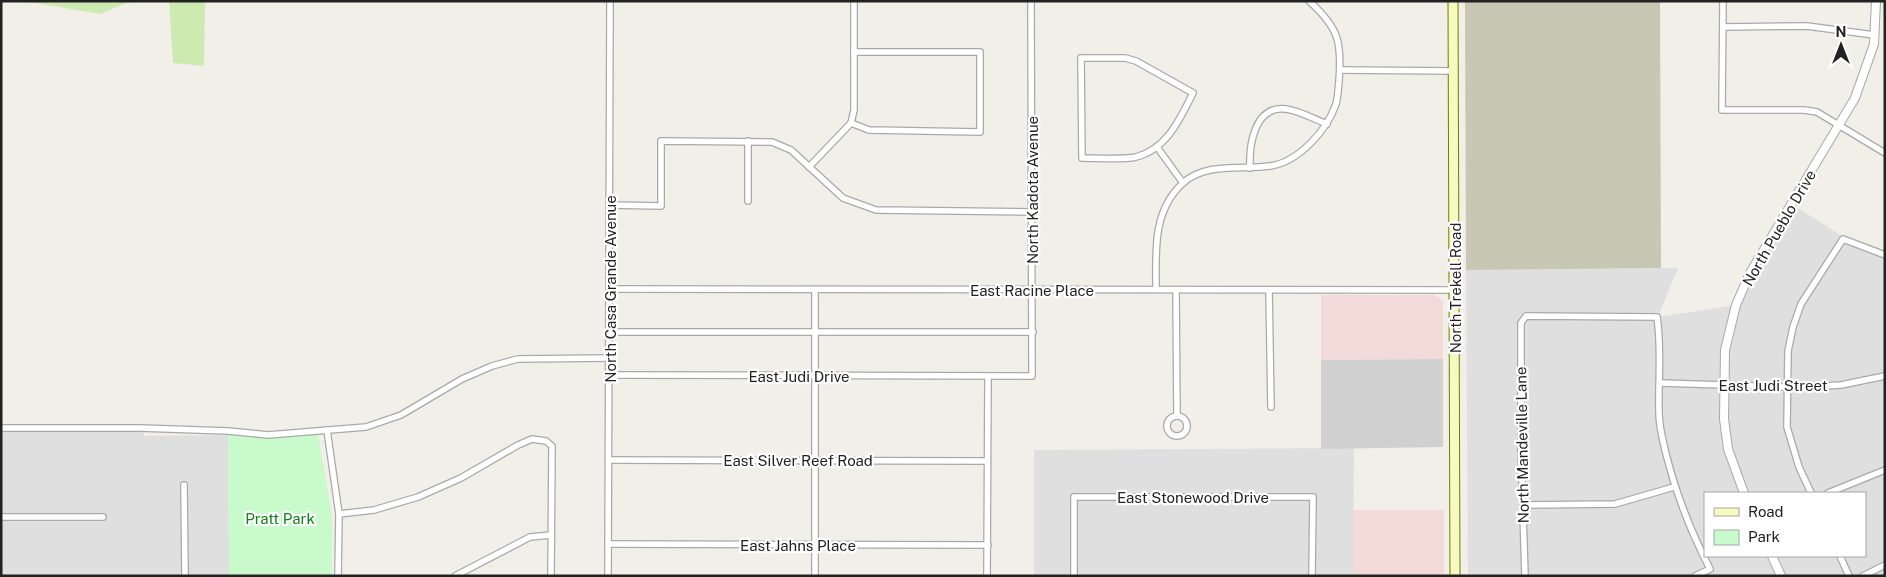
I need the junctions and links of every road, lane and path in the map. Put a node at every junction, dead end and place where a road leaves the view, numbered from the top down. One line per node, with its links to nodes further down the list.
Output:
1 (610, 1): 23 (street, North Casa Grande Avenue)
2 (854, 1): 10 (street)
3 (1030, 1): 24 (street, North Kadota Avenue)
4 (1309, 1): 11 (street)
5 (1453, 1): 12 (main road, North Trekell Road)
6 (1723, 1): 8 (street)
7 (1876, 1): 9 (street, North Pueblo Drive)
8 (1723, 27): 9 (street); 15 (street)
9 (1874, 35): 15 (street, North Pueblo Drive)
10 (854, 52): 13 (street); 13 (street)
11 (1340, 70): 12 (street); 14 (street)
12 (1454, 71): 32 (main road, North Trekell Road)
13 (851, 123): 19 (street)
14 (1327, 124): 20 (street); 20 (street)
15 (1839, 125): 18 (street); 42 (street, North Pueblo Drive)
16 (748, 141): 19 (street); 22 (street); 23 (street)
17 (1158, 147): 17 (street); 21 (street)
18 (1885, 153)
19 (809, 167): 24 (street)
20 (1250, 168): 21 (street)
21 (1183, 183): 27 (street)
22 (748, 201)
23 (610, 205): 26 (street, North Casa Grande Avenue)
24 (1032, 212): 29 (street, North Kadota Avenue)
25 (1885, 255): 43 (street)
26 (610, 289): 28 (street, East Racine Place); 33 (street, North Casa Grande Avenue)
27 (1156, 289): 29 (street, East Racine Place); 30 (street, East Racine Place)
28 (815, 290): 29 (street, East Racine Place); 34 (street)
29 (1033, 290): 35 (street, North Kadota Avenue)
30 (1176, 290): 31 (street, East Racine Place); 45 (street)
31 (1269, 290): 32 (street, East Racine Place); 44 (street)
32 (1455, 290): 77 (main road, North Trekell Road)
33 (610, 332): 34 (street); 36 (street, North Casa Grande Avenue)
34 (815, 332): 35 (street); 38 (street)
35 (1033, 332): 40 (street, North Kadota Avenue)
36 (610, 358): 37 (street, North Casa Grande Avenue); 47 (street)
37 (609, 375): 38 (street, East Judi Drive); 48 (street, North Casa Grande Avenue)
38 (815, 376): 40 (street, East Judi Drive); 49 (street)
39 (1885, 376): 43 (street, East Judi Street)
40 (988, 377): 50 (street)
41 (1660, 383): 42 (street, East Judi Street); 53 (street); 57 (street, North Mandeville Lane)
42 (1724, 385): 43 (street, East Judi Street); 54 (street, North Pueblo Drive)
43 (1786, 387): 55 (street)
44 (1271, 407)
45 (1177, 416)
46 (1, 428): 47 (street)
47 (327, 430): 58 (street)
48 (609, 460): 49 (street, East Silver Reef Road); 62 (street, North Casa Grande Avenue)
49 (815, 460): 50 (street, East Silver Reef Road); 63 (street)
50 (987, 461): 64 (street)
51 (1885, 470): 56 (street)
52 (184, 486): 68 (street)
53 (1674, 488): 57 (street); 79 (street)
54 (1744, 492)
55 (1811, 492)
56 (1830, 492)
57 (1523, 505): 78 (street, North Mandeville Lane)
58 (338, 514): 61 (street); 69 (street)
59 (1, 517): 60 (street)
60 (103, 517)
61 (550, 535): 70 (street); 71 (street)
62 (608, 544): 63 (street, East Jahns Place); 72 (street, North Casa Grande Avenue)
63 (815, 544): 64 (street, East Jahns Place); 73 (street)
64 (988, 545): 74 (street)
65 (1772, 557): 80 (street)
66 (1840, 557): 81 (street)
67 (1885, 565): 82 (street)
68 (184, 576)
69 (338, 576)
70 (455, 576)
71 (551, 576)
72 (608, 576)
73 (814, 576)
74 (987, 576)
75 (1074, 576): 76 (street, East Stonewood Drive)
76 (1312, 576)
77 (1455, 576)
78 (1525, 576)
79 (1695, 576)
80 (1781, 576)
81 (1849, 576)
82 (1863, 576)

